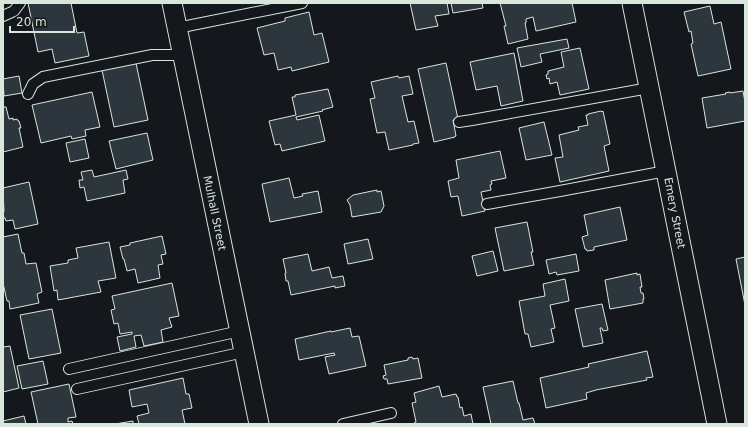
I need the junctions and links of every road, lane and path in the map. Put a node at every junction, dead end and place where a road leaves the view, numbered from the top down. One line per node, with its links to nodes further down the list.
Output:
1 (20, 3): 5 (lane)
2 (172, 3): 6 (street, Mulhall Street)
3 (302, 3): 6 (lane)
4 (632, 3): 8 (street, Emery Street)
5 (3, 16)
6 (177, 28): 7 (street, Mulhall Street)
7 (182, 55): 9 (lane); 13 (street, Mulhall Street)
8 (649, 88): 10 (lane); 11 (street, Emery Street)
9 (28, 94)
10 (459, 122)
11 (666, 171): 12 (lane); 20 (street, Emery Street)
12 (487, 204)
13 (240, 331): 14 (street, Mulhall Street); 15 (lane)
14 (244, 352): 16 (lane); 18 (street, Mulhall Street)
15 (69, 369)
16 (77, 389)
17 (391, 414): 19 (lane)
18 (259, 424)
19 (343, 424)
20 (717, 424)

